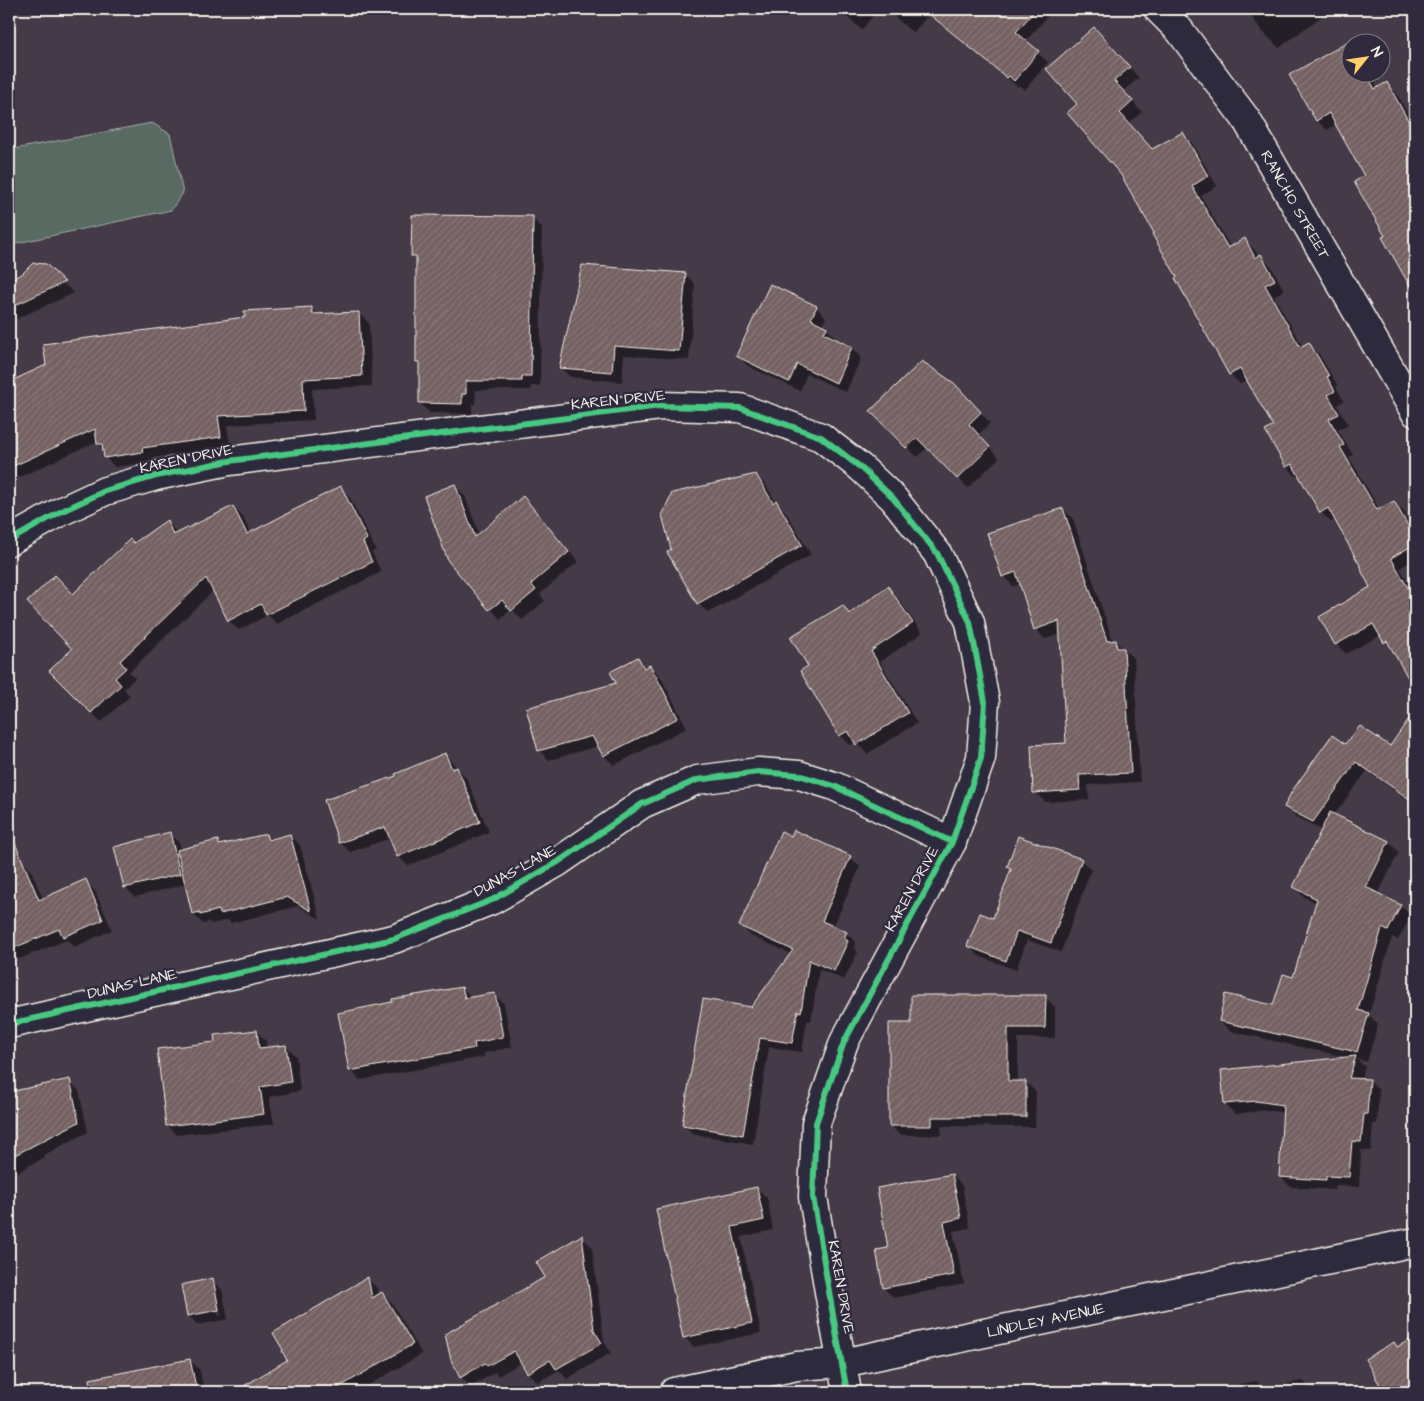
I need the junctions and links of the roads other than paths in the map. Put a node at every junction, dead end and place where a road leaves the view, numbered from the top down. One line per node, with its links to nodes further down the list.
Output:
1 (1158, 9): 2 (street, RANCHO STREET)
2 (1415, 412)
3 (9, 541): 4 (street, KAREN DRIVE)
4 (952, 842): 5 (street, DUNAS LANE); 7 (street, KAREN DRIVE)
5 (9, 1024)
6 (1415, 1242): 7 (street, LINDLEY AVENUE)
7 (842, 1363): 8 (street, LINDLEY AVENUE); 9 (street, KAREN DRIVE)
8 (674, 1392)
9 (847, 1392)

